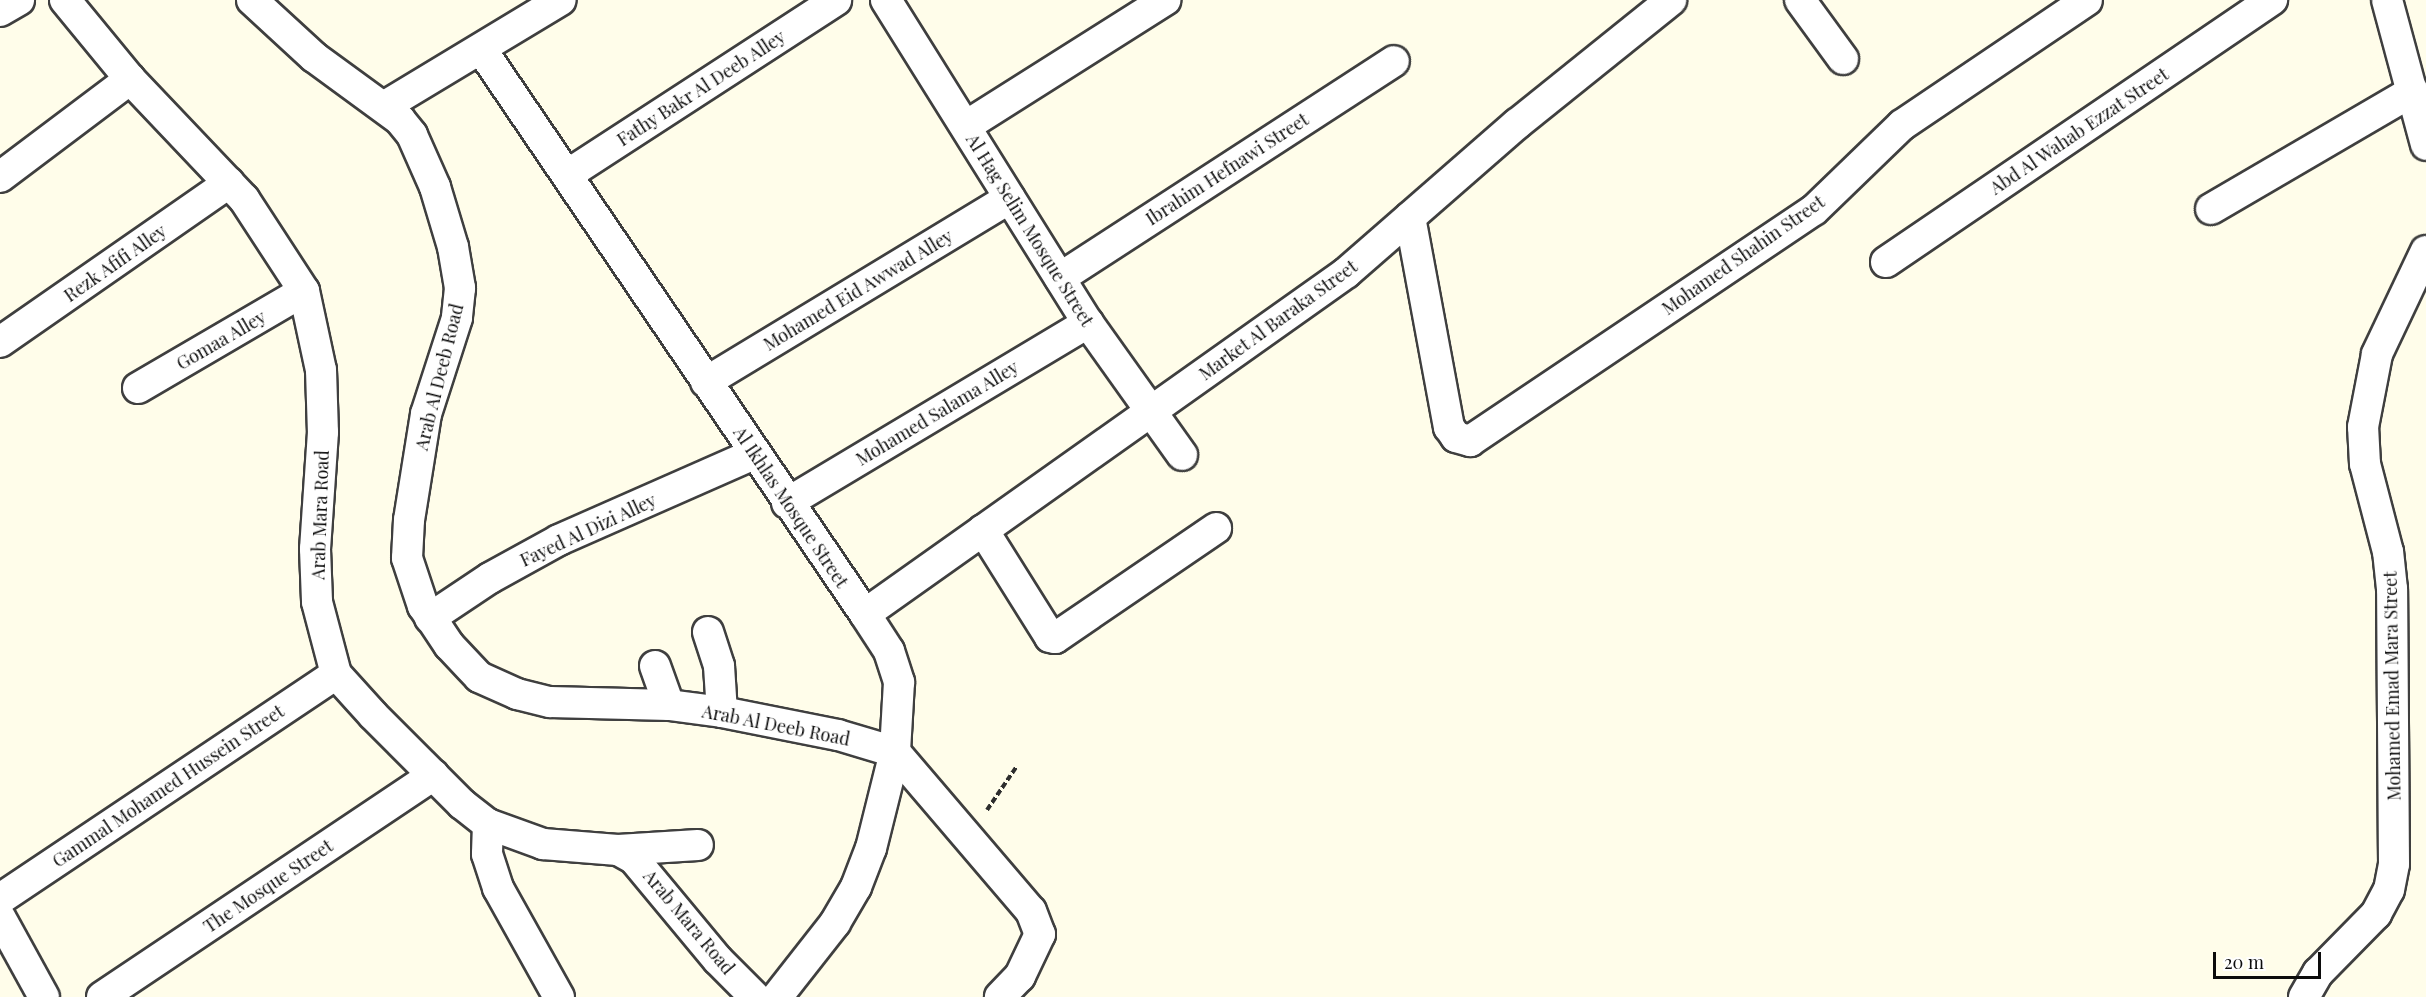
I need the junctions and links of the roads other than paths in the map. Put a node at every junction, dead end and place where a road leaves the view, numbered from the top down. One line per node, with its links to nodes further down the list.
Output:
1 (19, 0): 13 (street)
2 (65, 0): 17 (street, Arab Mara Road)
3 (252, 0): 19 (street, Arab Al Deeb Road)
4 (561, 0): 14 (street)
5 (836, 0): 22 (street, Fathy Bakr Al Deeb Alley)
6 (886, 0): 20 (street, Al Hag Selim Mosque Street)
7 (1165, 0): 20 (street)
8 (1671, 0): 27 (street, Market Al Baraka Street)
9 (1800, 0): 15 (street)
10 (2087, 0): 27 (street, Mohamed Shahin Street)
11 (2272, 0): 29 (street, Abd Al Wahab Ezzat Street)
12 (2387, 0): 18 (street)
13 (0, 11)
14 (481, 49): 19 (street); 22 (street, Al Ikhlas Mosque Street)
15 (1843, 59)
16 (1394, 61): 30 (street, Ibrahim Hefnawi Street)
17 (130, 79): 23 (street); 24 (street, Arab Mara Road)
18 (2413, 91): 21 (street); 26 (street)
19 (385, 106): 43 (street, Arab Al Deeb Road)
20 (966, 126): 25 (street, Al Hag Selim Mosque Street)
21 (2426, 145)
22 (567, 175): 34 (street, Al Ikhlas Mosque Street)
23 (0, 177)
24 (229, 183): 31 (street, Arab Mara Road); 33 (street, Rezk Afifi Alley)
25 (1011, 198): 30 (street, Al Hag Selim Mosque Street); 34 (street, Mohamed Eid Awwad Alley)
26 (2211, 209)
27 (1410, 217): 36 (street, Market Al Baraka Street)
28 (2426, 251): 62 (street, Mohamed Emad Mara Street)
29 (1886, 262)
30 (1060, 278): 32 (street, Al Hag Selim Mosque Street)
31 (304, 291): 35 (street, Gomaa Alley); 46 (street, Arab Mara Road)
32 (1088, 323): 36 (street, Al Hag Selim Mosque Street); 39 (street, Mohamed Salama Alley)
33 (0, 342)
34 (706, 382): 37 (street, Al Ikhlas Mosque Street)
35 (138, 388)
36 (1150, 412): 38 (street, Al Hag Selim Mosque Street); 41 (street, Market Al Baraka Street)
37 (754, 454): 39 (street, Al Ikhlas Mosque Street); 43 (street, Fayed Al Dizi Alley)
38 (1182, 455)
39 (787, 503): 42 (street, Al Ikhlas Mosque Street)
40 (1216, 528): 41 (street)
41 (983, 530): 42 (street, Market Al Baraka Street)
42 (865, 614): 49 (street, Al Ikhlas Mosque Street)
43 (430, 618): 47 (street, Arab Al Deeb Road)
44 (708, 632): 48 (street)
45 (655, 666): 47 (street)
46 (336, 674): 50 (street, Arab Mara Road); 54 (street, Gammal Mohamed Hussein Street)
47 (669, 705): 48 (street, Arab Al Deeb Road)
48 (722, 712): 49 (street, Arab Al Deeb Road)
49 (894, 752): 60 (street, Al Ikhlas Mosque Street); 61 (street)
50 (434, 775): 51 (street, Arab Mara Road); 57 (street, The Mosque Street)
51 (488, 824): 53 (street, Arab Mara Road); 58 (street)
52 (698, 845): 53 (street)
53 (618, 850): 59 (street, Arab Mara Road)
54 (0, 899)
55 (0, 917): 56 (street)
56 (44, 997)
57 (102, 997)
58 (559, 997)
59 (755, 997)
60 (777, 997)
61 (1000, 997)
62 (2304, 997)

